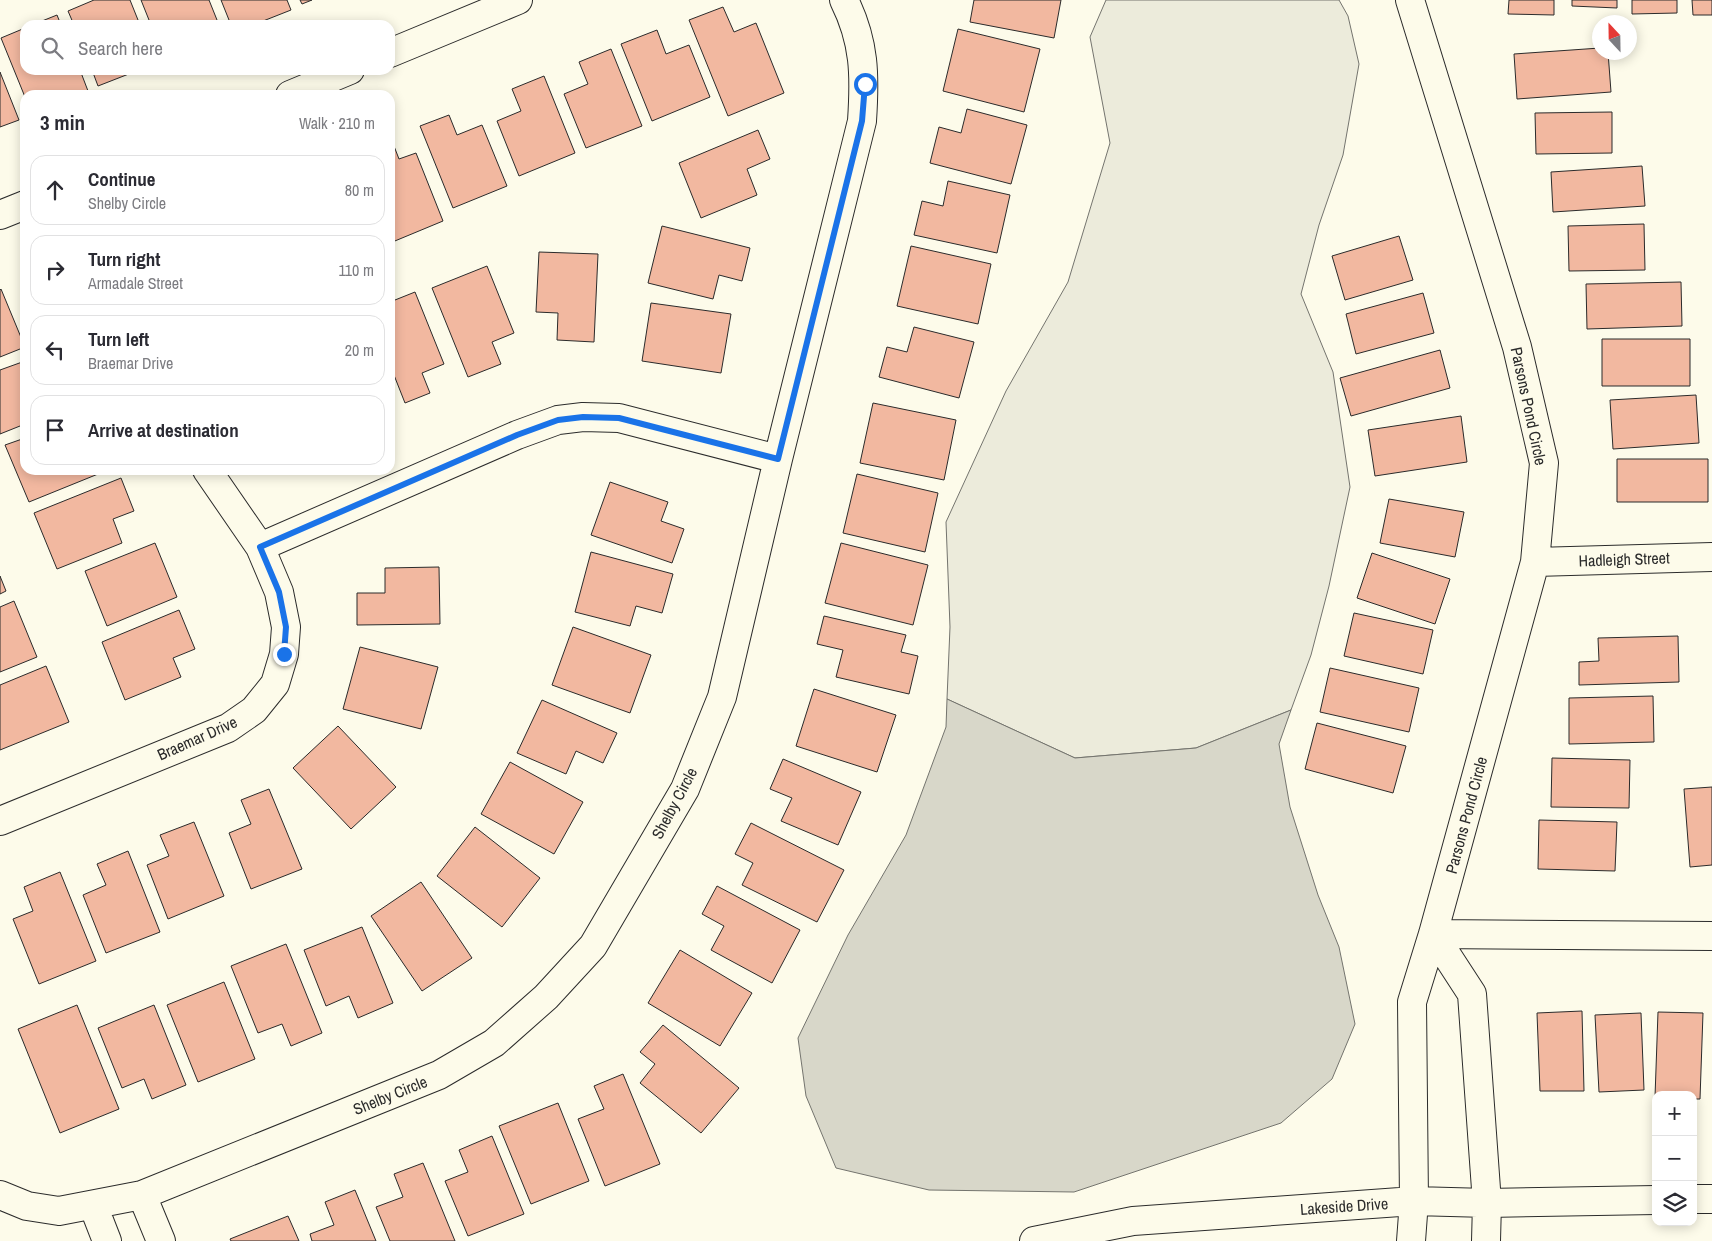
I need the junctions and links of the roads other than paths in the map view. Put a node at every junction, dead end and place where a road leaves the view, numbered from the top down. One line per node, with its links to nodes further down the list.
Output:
1 (518, 0): 4 (street)
2 (844, 0): 9 (street, Shelby Circle)
3 (1410, 0): 13 (street, Parsons Pond Circle)
4 (395, 51)
5 (338, 75): 6 (street)
6 (302, 90)
7 (20, 207): 8 (street)
8 (0, 215)
9 (778, 459): 11 (street); 18 (street, Shelby Circle)
10 (210, 475): 11 (street, Braemar Drive)
11 (260, 547): 14 (street, Braemar Drive)
12 (1712, 557): 13 (street, Hadleigh Street)
13 (1535, 562): 15 (street, Parsons Pond Circle)
14 (0, 821)
15 (1433, 934): 16 (street); 22 (street, Parsons Pond Circle); 23 (street)
16 (1712, 936)
17 (0, 1195): 24 (street, Shelby Circle)
18 (142, 1195): 24 (street, Shelby Circle); 26 (street)
19 (1697, 1199): 20 (street)
20 (1712, 1199)
21 (1652, 1200): 23 (street, Lakeside Drive)
22 (1414, 1201): 23 (street, Lakeside Drive); 27 (street, Lakeside Drive); 28 (street, Parsons Pond Circle)
23 (1487, 1203): 29 (street)
24 (93, 1205): 25 (street)
25 (107, 1241)
26 (161, 1241)
27 (1034, 1241)
28 (1410, 1241)
29 (1486, 1241)

